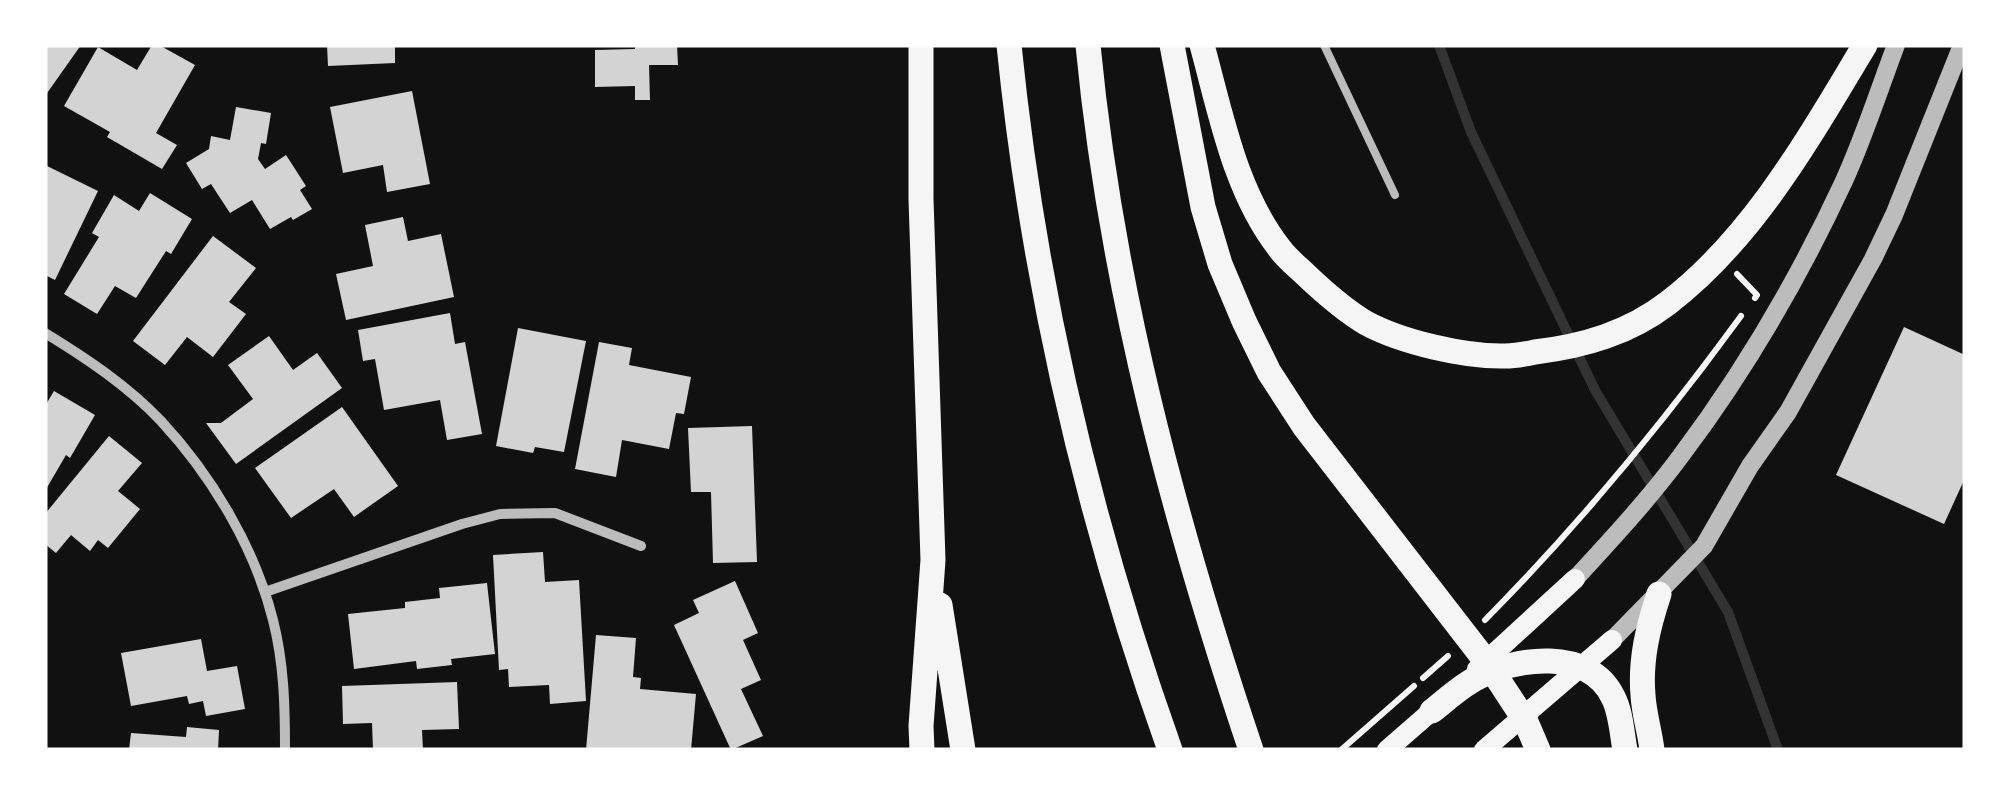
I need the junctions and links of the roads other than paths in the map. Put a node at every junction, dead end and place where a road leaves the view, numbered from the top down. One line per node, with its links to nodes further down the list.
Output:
1 (921, 45): 13 (highway)
2 (1008, 45): 23 (highway)
3 (1088, 45): 24 (highway)
4 (1172, 45): 27 (highway)
5 (1202, 45): 7 (highway)
6 (1324, 45): 10 (lane)
7 (1865, 45)
8 (1896, 45): 14 (street)
9 (1962, 45): 16 (street)
10 (1395, 194)
11 (45, 333): 15 (street)
12 (641, 546): 15 (street)
13 (933, 560): 21 (highway); 22 (highway)
14 (1575, 579): 19 (main road)
15 (265, 592): 20 (street)
16 (1659, 594): 17 (street); 29 (highway)
17 (1612, 640): 18 (main road)
18 (1580, 667): 19 (highway); 26 (main road); 28 (highway)
19 (1432, 711): 25 (main road)
20 (285, 750)
21 (922, 750)
22 (963, 750)
23 (1170, 750)
24 (1250, 750)
25 (1387, 750)
26 (1484, 750)
27 (1538, 750)
28 (1625, 750)
29 (1652, 750)

